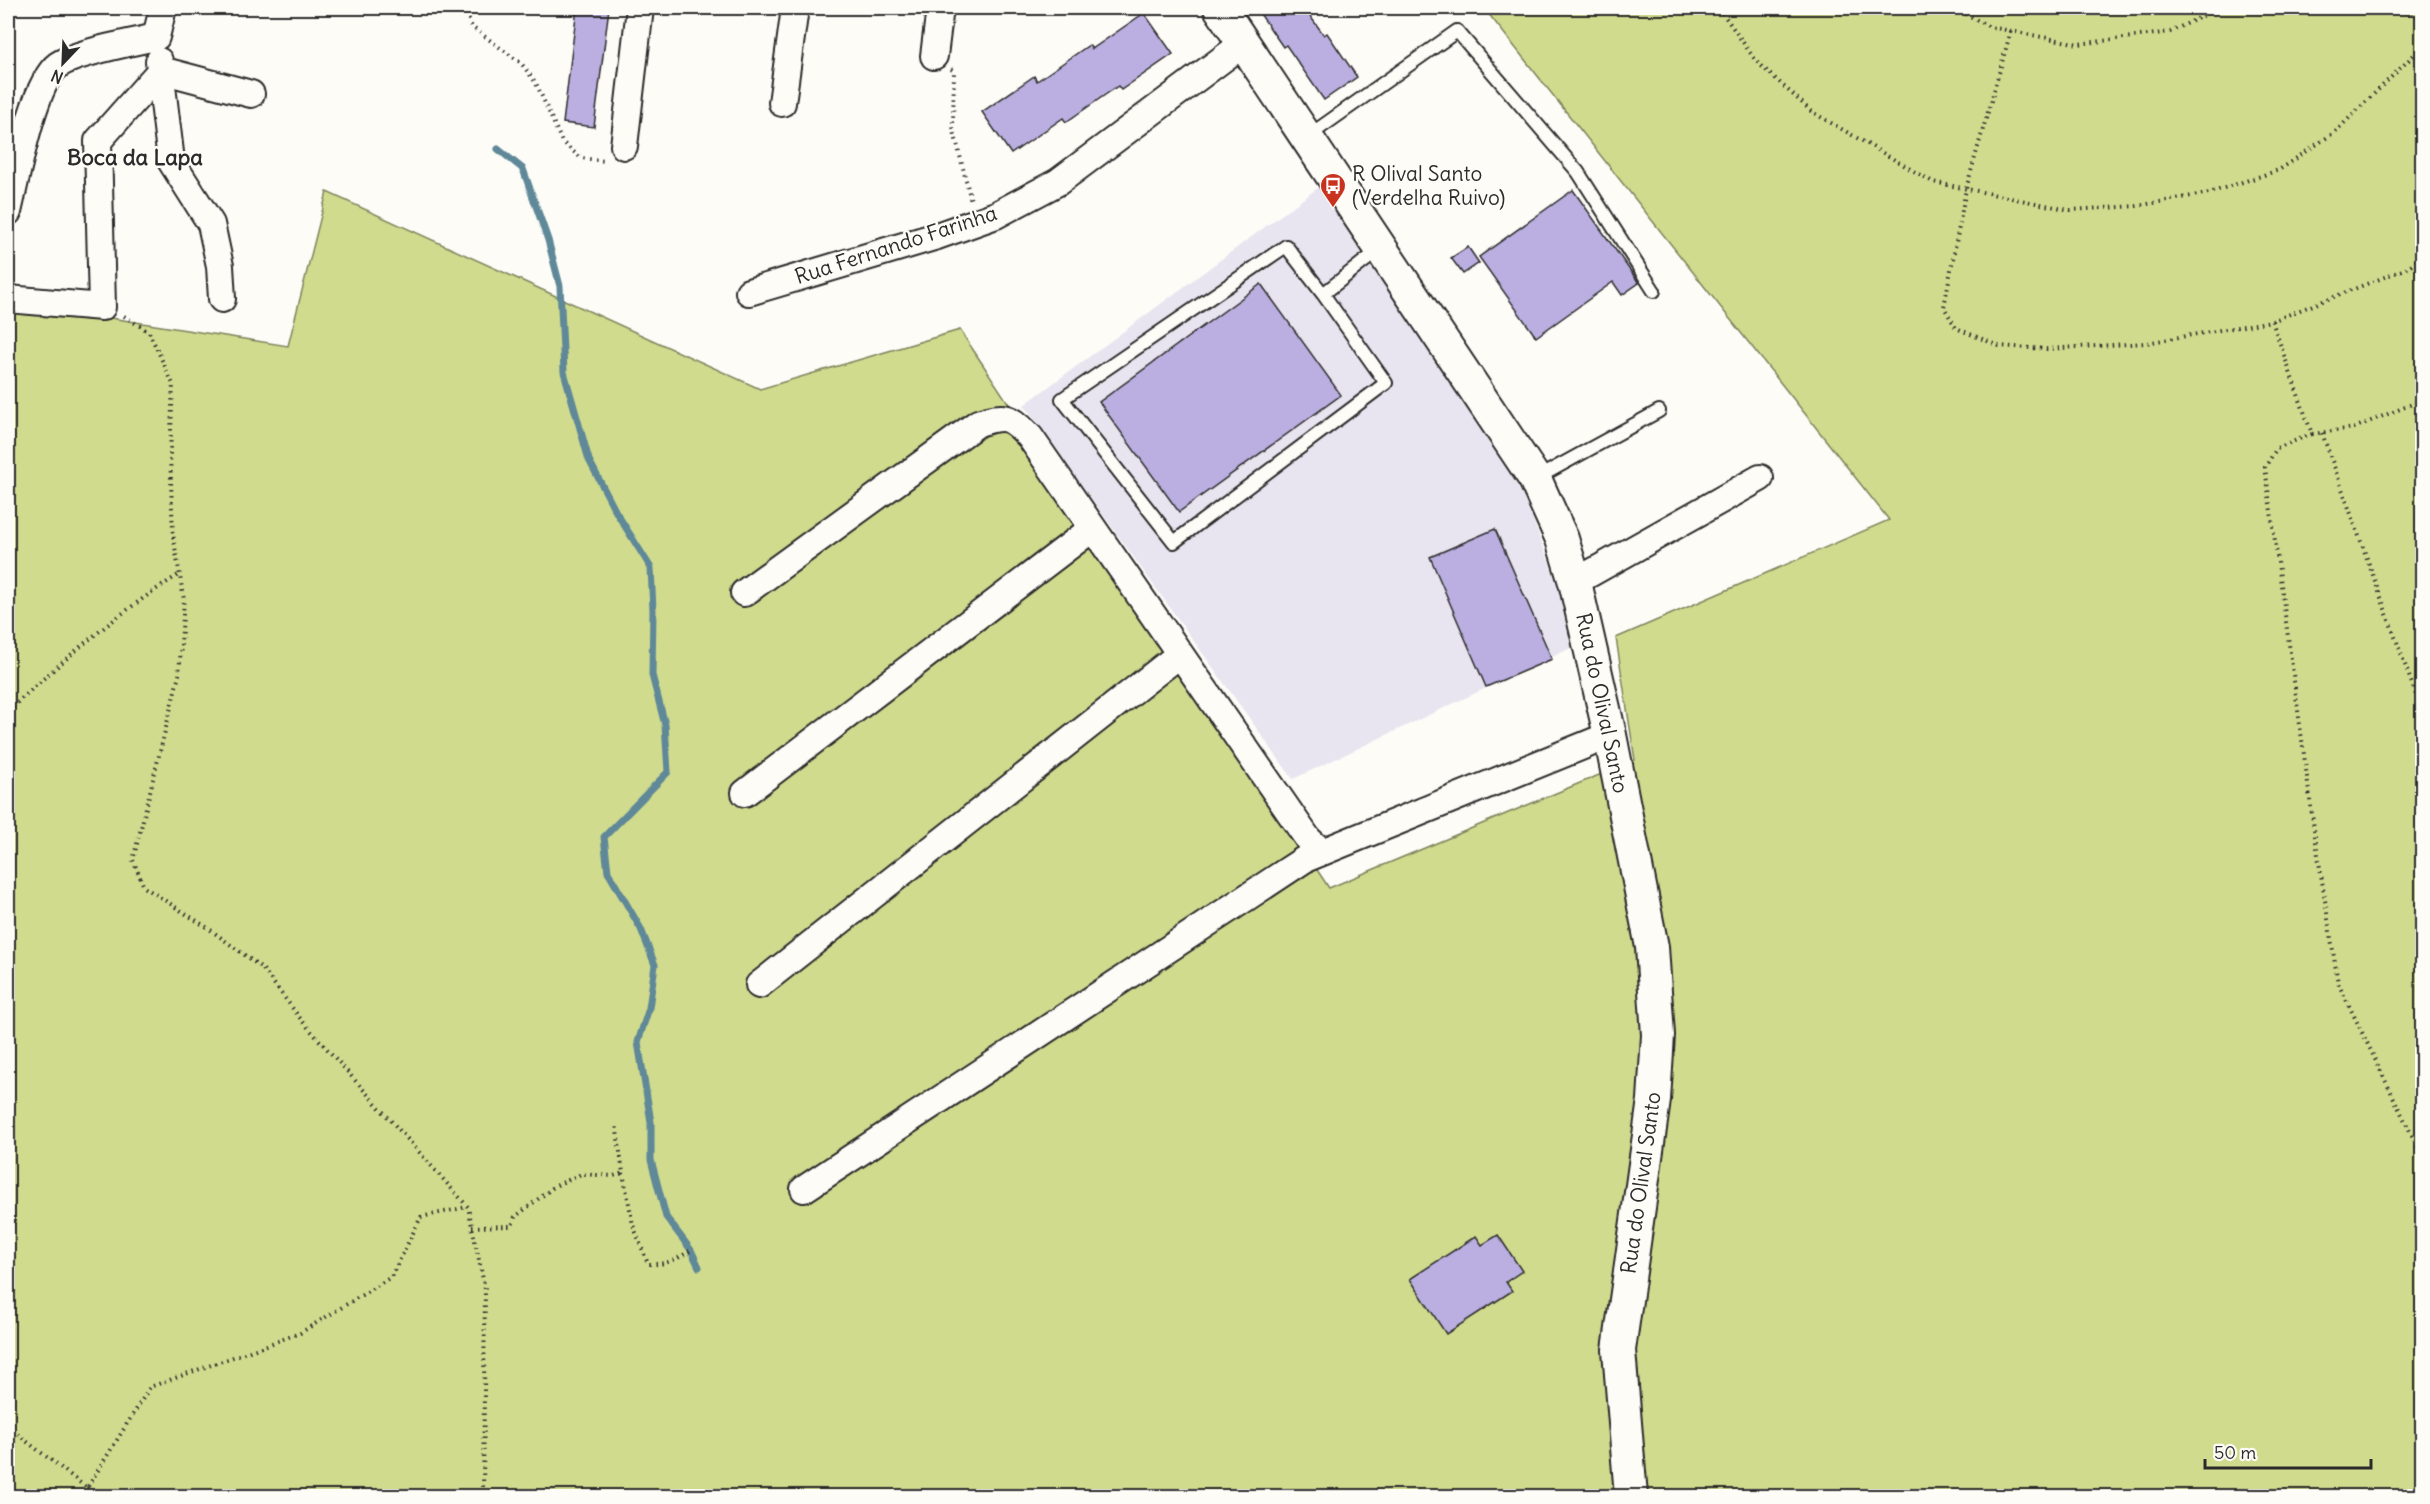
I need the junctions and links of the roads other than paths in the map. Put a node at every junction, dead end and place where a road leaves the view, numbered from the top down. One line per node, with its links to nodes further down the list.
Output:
1 (164, 8): 6 (street)
2 (640, 8): 13 (street)
3 (795, 8): 11 (street)
4 (940, 8): 8 (street)
5 (1220, 8): 7 (street, Rua do Olival Santo)
6 (156, 37): 9 (street); 14 (street)
7 (1244, 44): 12 (street, Rua do Olival Santo); 17 (street, Rua Fernando Farinha)
8 (934, 56)
9 (161, 70): 10 (street); 19 (street); 20 (street)
10 (251, 94)
11 (782, 103)
12 (1306, 137): 15 (street, Rua do Olival Santo); 16 (lane)
13 (624, 146)
14 (8, 212)
15 (1382, 250): 18 (lane); 23 (street, Rua do Olival Santo)
16 (1654, 291)
17 (749, 292)
18 (1323, 294): 18 (lane)
19 (8, 299)
20 (222, 299)
21 (1659, 411): 23 (lane)
22 (1760, 478): 25 (street)
23 (1535, 479): 25 (street, Rua do Olival Santo)
24 (1093, 528): 26 (street); 27 (street); 29 (street)
25 (1575, 582): 28 (street, Rua do Olival Santo)
26 (744, 593)
27 (1180, 654): 30 (street); 31 (street)
28 (1610, 735): 30 (street); 33 (street, Rua do Olival Santo)
29 (745, 793)
30 (1322, 852): 32 (street)
31 (759, 985)
32 (804, 1189)
33 (1631, 1497)

